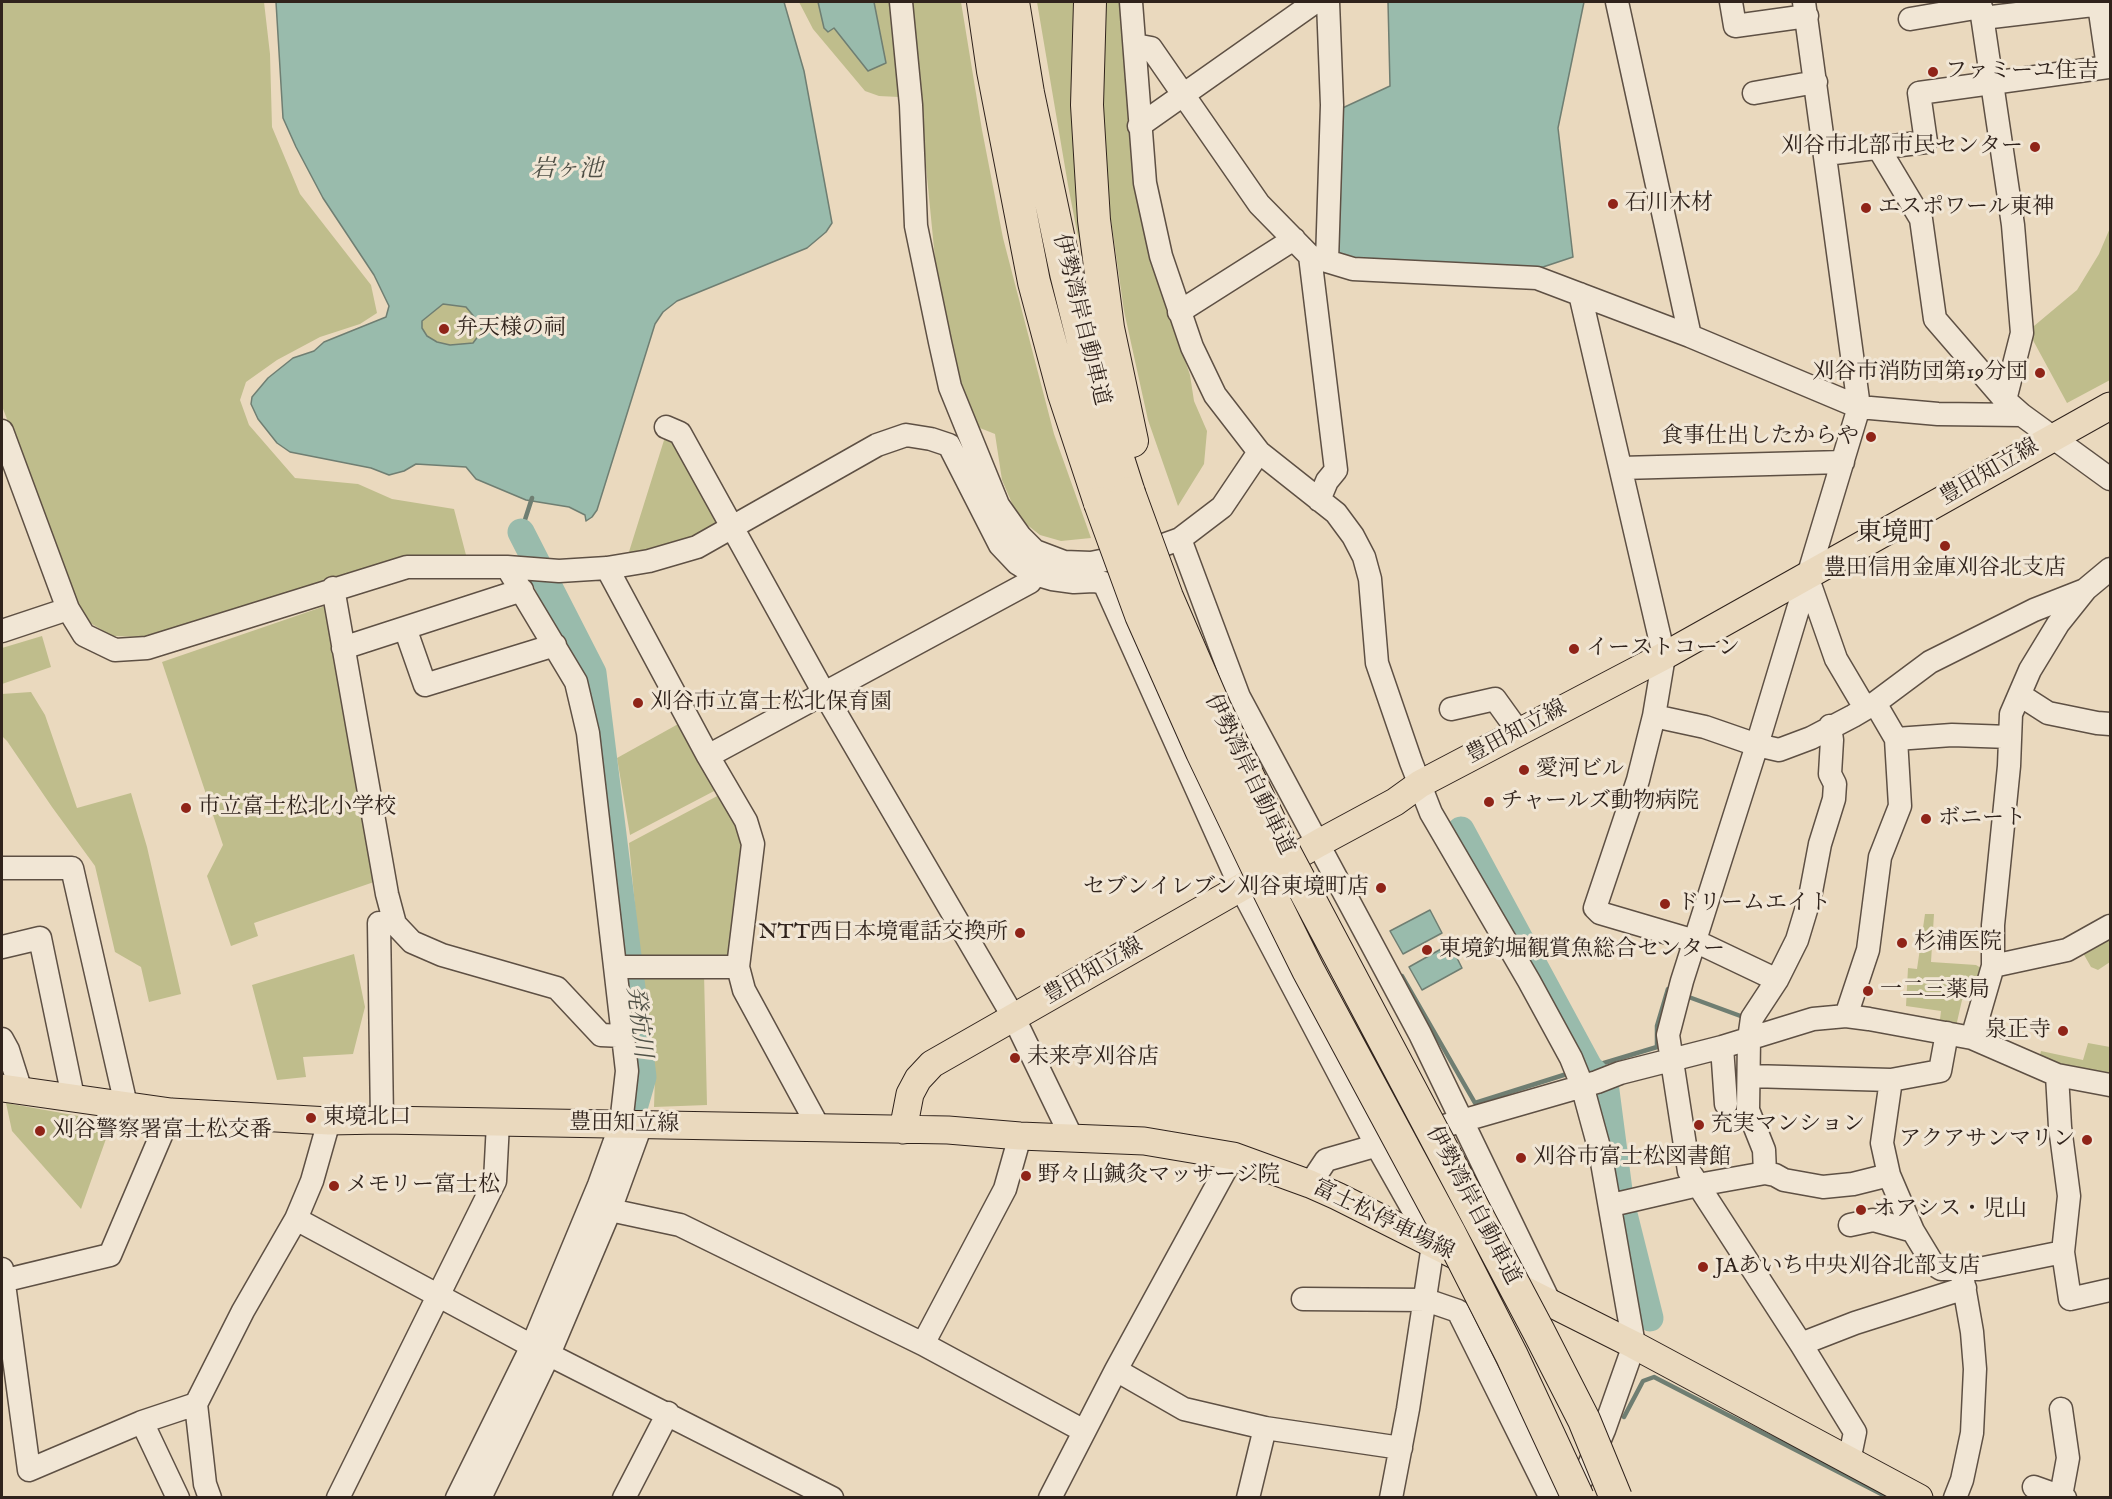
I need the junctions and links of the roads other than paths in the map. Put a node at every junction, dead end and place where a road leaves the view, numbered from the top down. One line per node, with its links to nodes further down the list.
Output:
1 (901, 2): 40 (street)
2 (982, 2): 153 (highway, 伊勢湾岸自動車道, bridge)
3 (1013, 2): 37 (highway, 伊勢湾岸自動車道)
4 (1090, 2): 37 (highway)
5 (1131, 2): 14 (street)
6 (1315, 2): 18 (street)
7 (1328, 2): 23 (street)
8 (1617, 2): 26 (street)
9 (1731, 2): 11 (street)
10 (2105, 4): 12 (street); 16 (street)
11 (1805, 9): 15 (street)
12 (1981, 9): 13 (street); 16 (street)
13 (1910, 19)
14 (1135, 45): 18 (street); 19 (street)
15 (1816, 82): 17 (street); 21 (street)
16 (1992, 83): 20 (street); 29 (street)
17 (1754, 93)
18 (1183, 95): 19 (street); 22 (street)
19 (1139, 126): 25 (street)
20 (1879, 149): 21 (street); 29 (street)
21 (1826, 154): 28 (street)
22 (1294, 239): 23 (street); 25 (street)
23 (1318, 259): 24 (street); 38 (street)
24 (1580, 294): 26 (street); 35 (street)
25 (1179, 312): 33 (street)
26 (1690, 336): 28 (street)
27 (2110, 406): 31 (main road, 豊田知立線)
28 (1859, 407): 29 (street); 34 (street)
29 (2013, 407): 31 (street)
30 (666, 427): 39 (street)
31 (2052, 437): 36 (street); 45 (main road, 豊田知立線)
32 (3, 441): 49 (street)
33 (1259, 452): 38 (street); 40 (street)
34 (1843, 462): 35 (street); 45 (street)
35 (1620, 468): 54 (street)
36 (2110, 479)
37 (1137, 492): 154 (highway, 伊勢湾岸自動車道, bridge)
38 (1319, 500): 67 (street)
39 (733, 528): 42 (street); 44 (street); 55 (street)
40 (1180, 539): 68 (street)
41 (507, 567): 42 (street); 46 (street); 48 (street)
42 (607, 568): 66 (street)
43 (2110, 569): 47 (street)
44 (1035, 574): 55 (street); 70 (street)
45 (1807, 576): 54 (main road, 豊田知立線); 57 (street); 65 (street)
46 (333, 588): 49 (street); 53 (street)
47 (2086, 589): 56 (street); 57 (street)
48 (522, 590): 50 (street); 52 (street)
49 (68, 609): 51 (street)
50 (405, 628): 52 (street); 53 (street)
51 (2, 631)
52 (555, 645): 76 (street)
53 (343, 648): 82 (street)
54 (1664, 656): 59 (street); 62 (main road, 豊田知立線)
55 (824, 693): 66 (street); 80 (street)
56 (2020, 695): 60 (street); 63 (street)
57 (1870, 705): 61 (street); 64 (street)
58 (1451, 709): 62 (street)
59 (1654, 716): 65 (street); 73 (street)
60 (2110, 724)
61 (1830, 726): 65 (street); 78 (street)
62 (1518, 731): 67 (main road, 豊田知立線)
63 (2010, 737): 64 (street); 75 (street)
64 (1896, 739): 79 (street)
65 (1758, 745): 73 (street)
66 (708, 756): 77 (street)
67 (1420, 784): 68 (main road, 豊田知立線); 91 (street)
68 (1319, 843): 70 (main road, 豊田知立線); 100 (street)
69 (2, 868): 96 (street)
70 (1241, 888): 80 (main road, 豊田知立線); 107 (street)
71 (379, 923): 98 (street)
72 (2110, 926): 75 (street)
73 (1695, 941): 78 (street); 87 (street)
74 (2, 947): 94 (street)
75 (1993, 966): 83 (street)
76 (616, 967): 77 (street); 82 (street)
77 (738, 968): 103 (street)
78 (1777, 980): 85 (street)
79 (1846, 1016): 81 (street); 85 (street)
80 (1014, 1018): 104 (main road, 豊田知立線); 106 (street)
81 (1947, 1033): 83 (street); 90 (street)
82 (623, 1036): 102 (street)
83 (1972, 1038): 88 (street)
84 (2, 1039): 93 (street)
85 (1749, 1039): 86 (street); 89 (street)
86 (1722, 1047): 87 (street); 95 (street)
87 (1671, 1060): 91 (street); 112 (street)
88 (2057, 1075): 92 (street); 119 (street)
89 (1750, 1076): 90 (street); 109 (street)
90 (1891, 1080): 110 (street)
91 (1590, 1083): 100 (street); 113 (street)
92 (2110, 1085)
93 (11, 1089): 94 (main road, 豊田知立線)
94 (73, 1097): 96 (main road, 豊田知立線)
95 (1726, 1104)
96 (126, 1105): 97 (main road, 豊田知立線)
97 (171, 1112): 99 (main road, 豊田知立線); 120 (street)
98 (382, 1120): 99 (main road, 豊田知立線); 101 (main road, 豊田知立線)
99 (329, 1121): 115 (street)
100 (1461, 1122): 107 (street); 126 (street)
101 (498, 1123): 102 (main road, 豊田知立線); 123 (street)
102 (642, 1125): 103 (main road, 豊田知立線); 114 (street); 130 (street)
103 (819, 1128): 104 (main road, 豊田知立線)
104 (903, 1130): 105 (main road, 富士松停車場線)
105 (1020, 1136): 106 (main road, 富士松停車場線); 127 (street)
106 (1072, 1138): 108 (main road, 富士松停車場線)
107 (1377, 1146): 111 (street); 118 (street)
108 (1233, 1156): 111 (main road, 富士松停車場線); 131 (street)
109 (1765, 1173): 110 (street); 112 (street)
110 (1889, 1175): 117 (street)
111 (1310, 1184): 118 (main road, 富士松停車場線)
112 (1698, 1185): 113 (street); 128 (street)
113 (1620, 1202): 129 (street)
114 (610, 1210): 127 (street); 130 (street)
115 (296, 1219): 123 (street); 132 (street)
116 (1850, 1225): 117 (street)
117 (1913, 1231): 121 (street)
118 (1433, 1245): 125 (street); 126 (main road, 富士松停車場線)
119 (2063, 1252): 121 (street); 122 (street)
120 (2, 1277): 135 (street)
121 (1963, 1279): 128 (street); 156 (street)
122 (2110, 1290)
123 (439, 1297): 130 (street); 143 (street)
124 (1304, 1299): 125 (street)
125 (1426, 1300): 138 (street); 151 (street)
126 (1550, 1303): 129 (main road, 富士松停車場線)
127 (923, 1344): 137 (street)
128 (1801, 1344): 139 (street)
129 (1634, 1345): 139 (main road, 富士松停車場線); 152 (street)
130 (541, 1350): 134 (street); 144 (street); 145 (street)
131 (1116, 1370): 136 (street); 137 (street)
132 (196, 1404): 135 (street); 142 (street)
133 (2061, 1408): 157 (street)
134 (668, 1413): 146 (street); 147 (street)
135 (142, 1422): 141 (street)
136 (1265, 1428): 138 (street); 149 (street)
137 (1084, 1431): 148 (street)
138 (1401, 1448): 150 (street)
139 (1849, 1461): 155 (main road, 富士松停車場線)
140 (2034, 1487): 157 (street)
141 (178, 1497)
142 (210, 1497)
143 (338, 1497)
144 (457, 1497)
145 (480, 1497)
146 (624, 1497)
147 (832, 1497)
148 (1050, 1497)
149 (1248, 1497)
150 (1391, 1497)
151 (1551, 1497)
152 (1570, 1497)
153 (1578, 1497)
154 (1616, 1497)
155 (1920, 1497)
156 (1955, 1497)
157 (2063, 1497)

